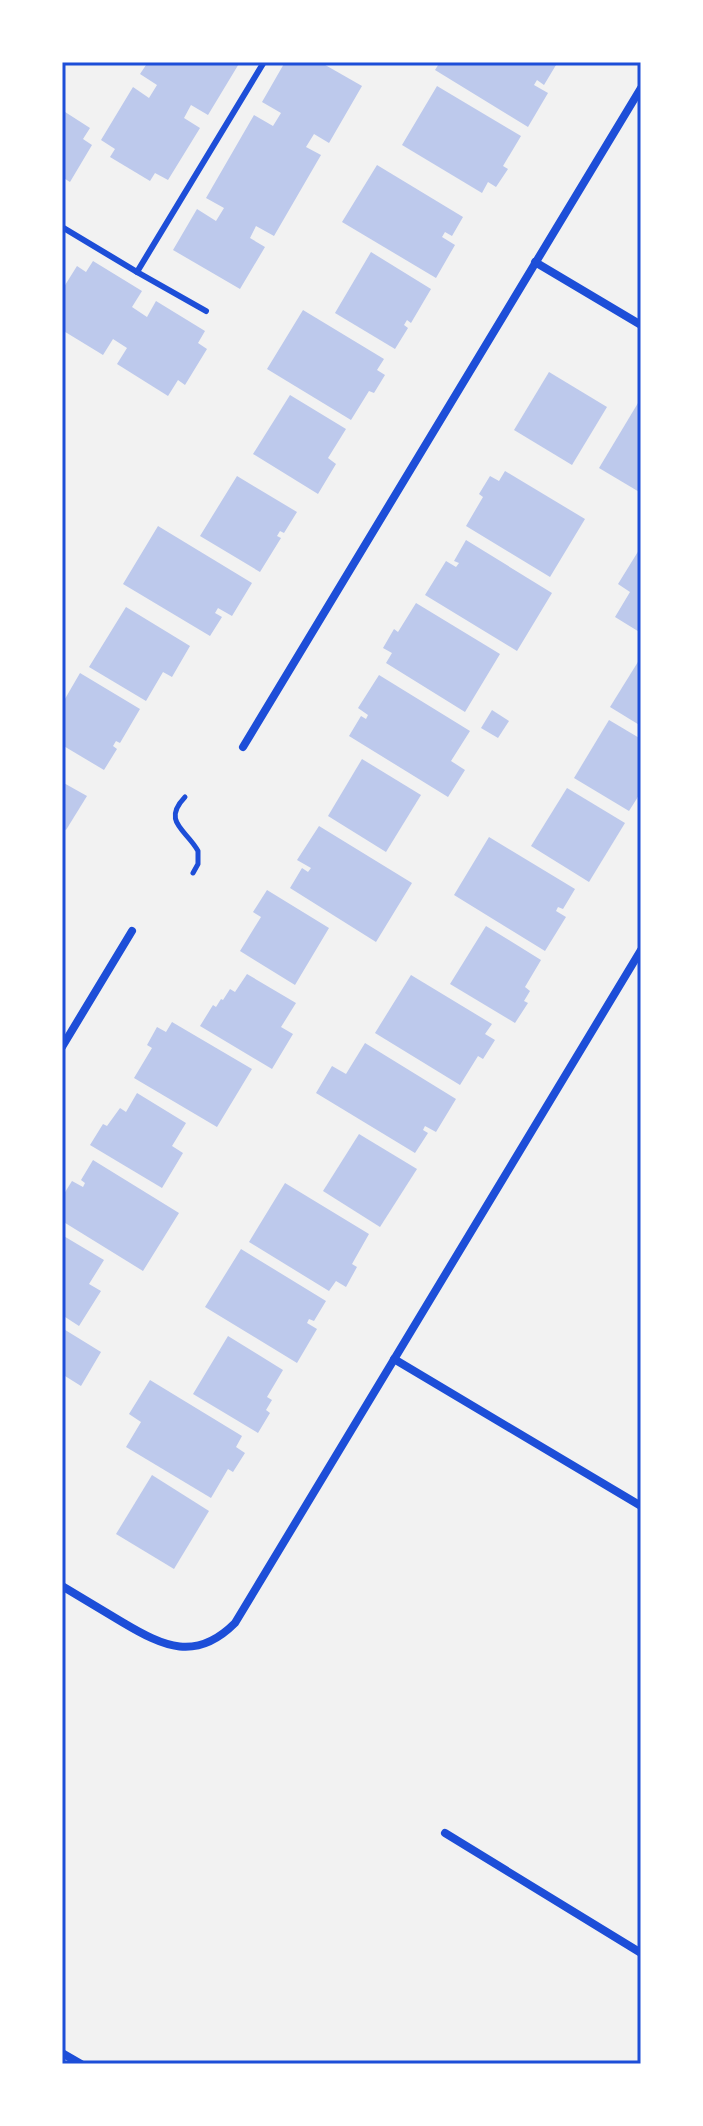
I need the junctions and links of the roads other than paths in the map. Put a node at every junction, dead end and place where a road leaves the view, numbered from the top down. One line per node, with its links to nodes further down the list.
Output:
1 (264, 62): 5 (lane)
2 (641, 88): 4 (street)
3 (62, 227): 5 (lane)
4 (535, 262): 7 (street); 8 (street)
5 (137, 272): 6 (lane)
6 (206, 311)
7 (641, 325)
8 (243, 747)
9 (132, 931): 11 (street)
10 (641, 950): 12 (street)
11 (62, 1047)
12 (394, 1359): 13 (street); 14 (street)
13 (641, 1506)
14 (62, 1586)
15 (445, 1833): 16 (street)
16 (641, 1953)
17 (62, 2053): 18 (street)
18 (81, 2064)

